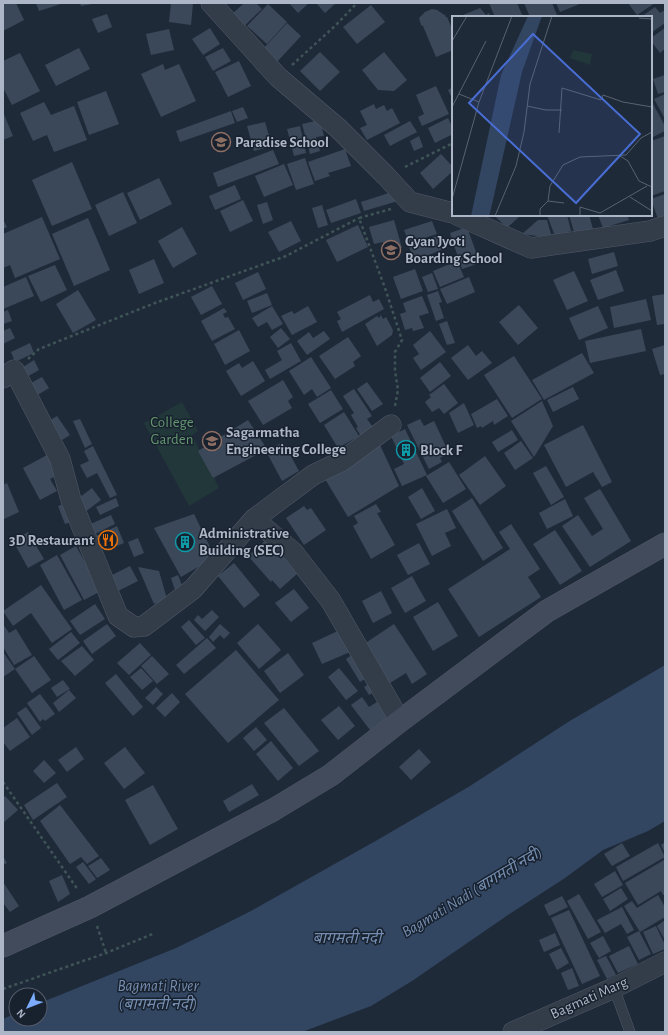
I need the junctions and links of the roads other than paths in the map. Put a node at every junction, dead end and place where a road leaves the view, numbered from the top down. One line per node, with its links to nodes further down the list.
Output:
1 (213, 4): 2 (street)
2 (452, 213)
3 (458, 216): 4 (street)
4 (665, 226)
5 (8, 374): 7 (street)
6 (391, 425): 7 (street)
7 (254, 519): 9 (street)
8 (665, 544): 9 (street)
9 (400, 721): 10 (street)
10 (3, 946)
11 (665, 962): 12 (street, Bagmati Marg)
12 (614, 988): 13 (street, Bagmati Marg); 14 (lane)
13 (513, 1032)
14 (630, 1032)

